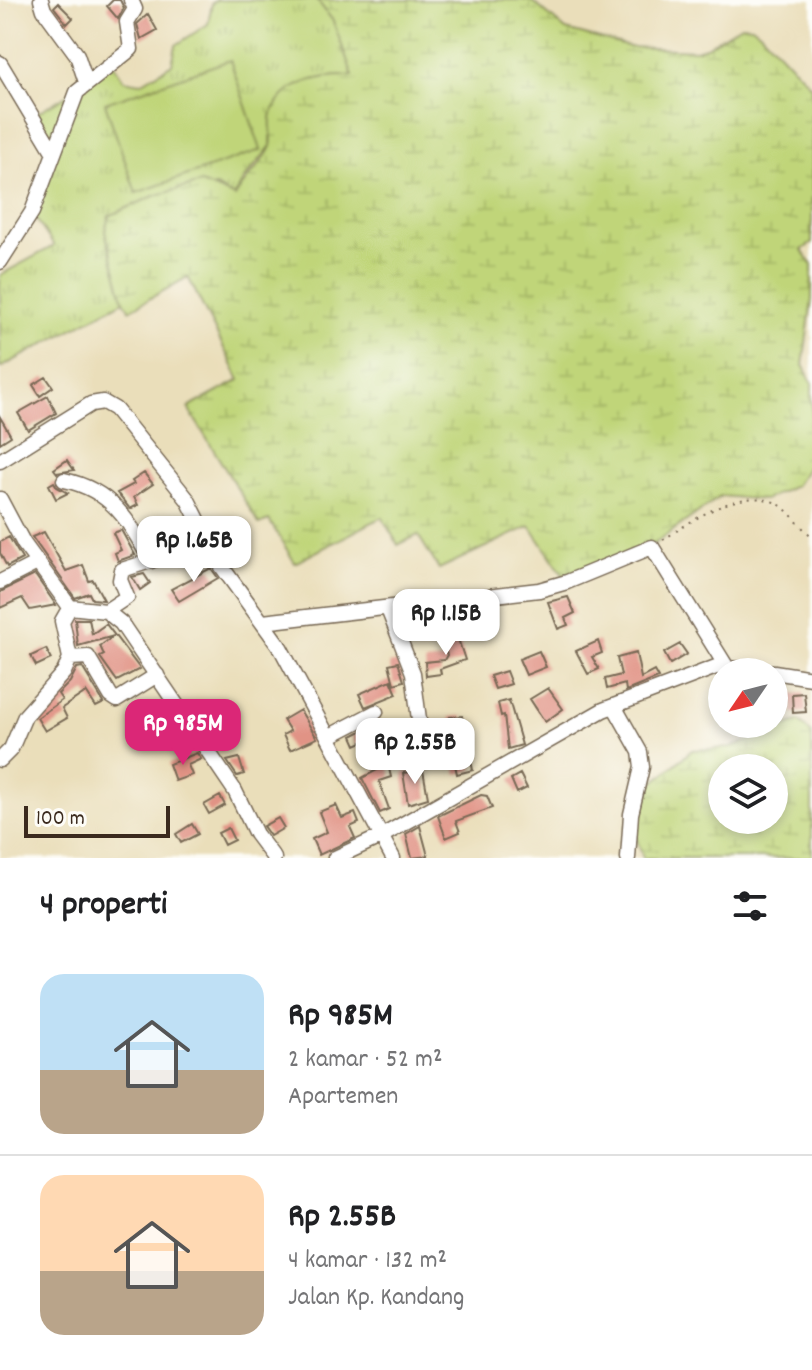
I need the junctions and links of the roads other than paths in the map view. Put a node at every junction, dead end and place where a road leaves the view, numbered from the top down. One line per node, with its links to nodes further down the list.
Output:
1 (41, 0): 4 (street)
2 (131, 0): 4 (street)
3 (0, 63): 5 (street)
4 (86, 82): 5 (street)
5 (54, 153): 6 (street)
6 (0, 262)
7 (0, 461): 10 (street)
8 (64, 480): 11 (street)
9 (0, 499): 12 (street)
10 (205, 532): 11 (street); 17 (street)
11 (151, 561): 16 (street)
12 (37, 563): 13 (street); 14 (street)
13 (0, 582)
14 (70, 607): 16 (street); 18 (street)
15 (388, 609): 17 (street); 19 (street); 27 (street)
16 (106, 611): 22 (street)
17 (263, 622): 26 (street)
18 (70, 658): 22 (street); 28 (street)
19 (721, 658)
20 (708, 669): 24 (street)
21 (788, 674): 23 (street)
22 (157, 675): 30 (street)
23 (812, 678)
24 (614, 706): 29 (street); 33 (street)
25 (376, 712): 26 (street)
26 (328, 737): 29 (street)
27 (422, 743)
28 (0, 760)
29 (382, 836): 31 (street); 32 (street)
30 (274, 858)
31 (335, 858)
32 (393, 858)
33 (628, 858)

